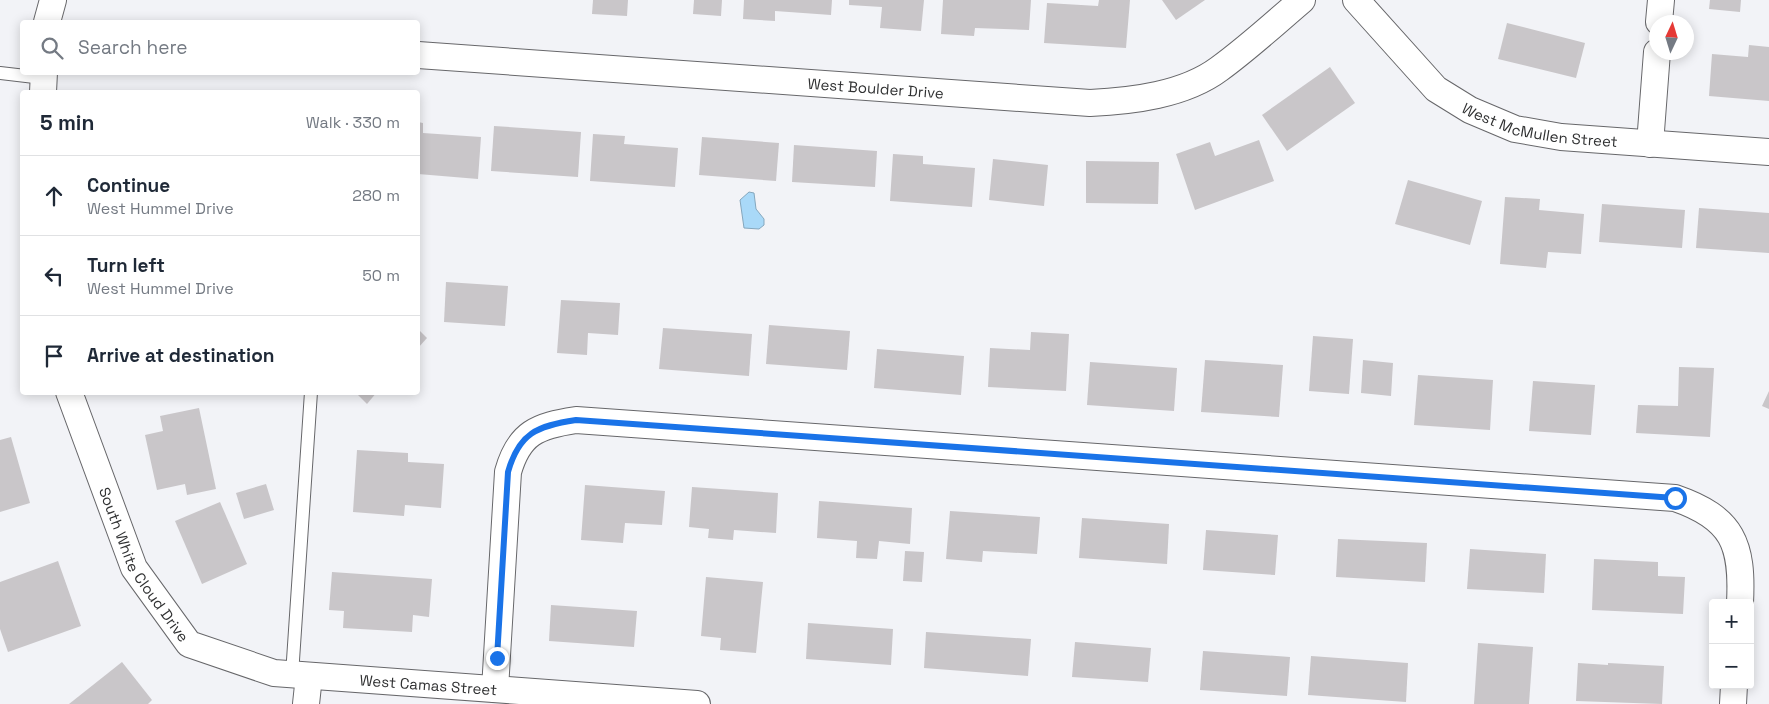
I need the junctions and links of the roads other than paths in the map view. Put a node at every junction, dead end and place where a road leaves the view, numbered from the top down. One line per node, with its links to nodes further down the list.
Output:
1 (53, 0): 6 (street)
2 (1302, 0): 7 (street, West Boulder Drive)
3 (1356, 0): 11 (street, West McMullen Street)
4 (1660, 0): 5 (street)
5 (1659, 15)
6 (48, 20)
7 (420, 55)
8 (1656, 60): 11 (street)
9 (0, 73): 10 (lane)
10 (43, 81)
11 (1650, 144): 12 (street, West McMullen Street)
12 (1769, 152)
13 (71, 395): 16 (street, South White Cloud Drive)
14 (311, 395): 16 (lane)
15 (1740, 599): 17 (street)
16 (300, 675): 17 (street, West Camas Street); 19 (street)
17 (495, 689): 20 (street, West Camas Street)
18 (1734, 689): 21 (street)
19 (306, 704)
20 (697, 704)
21 (1733, 704)

